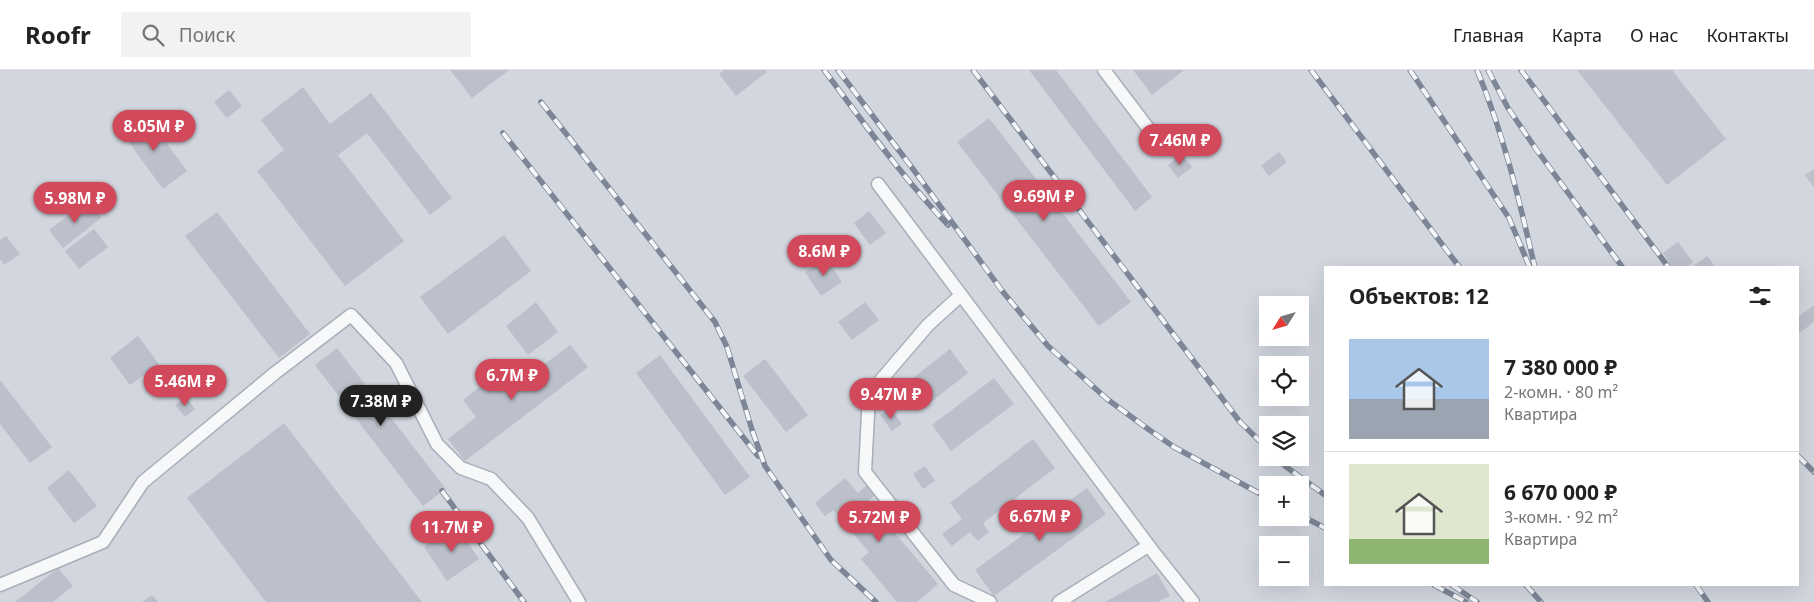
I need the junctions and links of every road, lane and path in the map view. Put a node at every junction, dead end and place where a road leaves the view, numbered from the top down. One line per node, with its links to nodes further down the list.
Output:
1 (1104, 70): 2 (street)
2 (1151, 132)
3 (878, 184): 4 (street)
4 (960, 295): 5 (street); 8 (street)
5 (1148, 546): 9 (street); 10 (street)
6 (0, 586): 7 (street)
7 (579, 602)
8 (990, 602)
9 (1059, 602)
10 (1193, 602)

